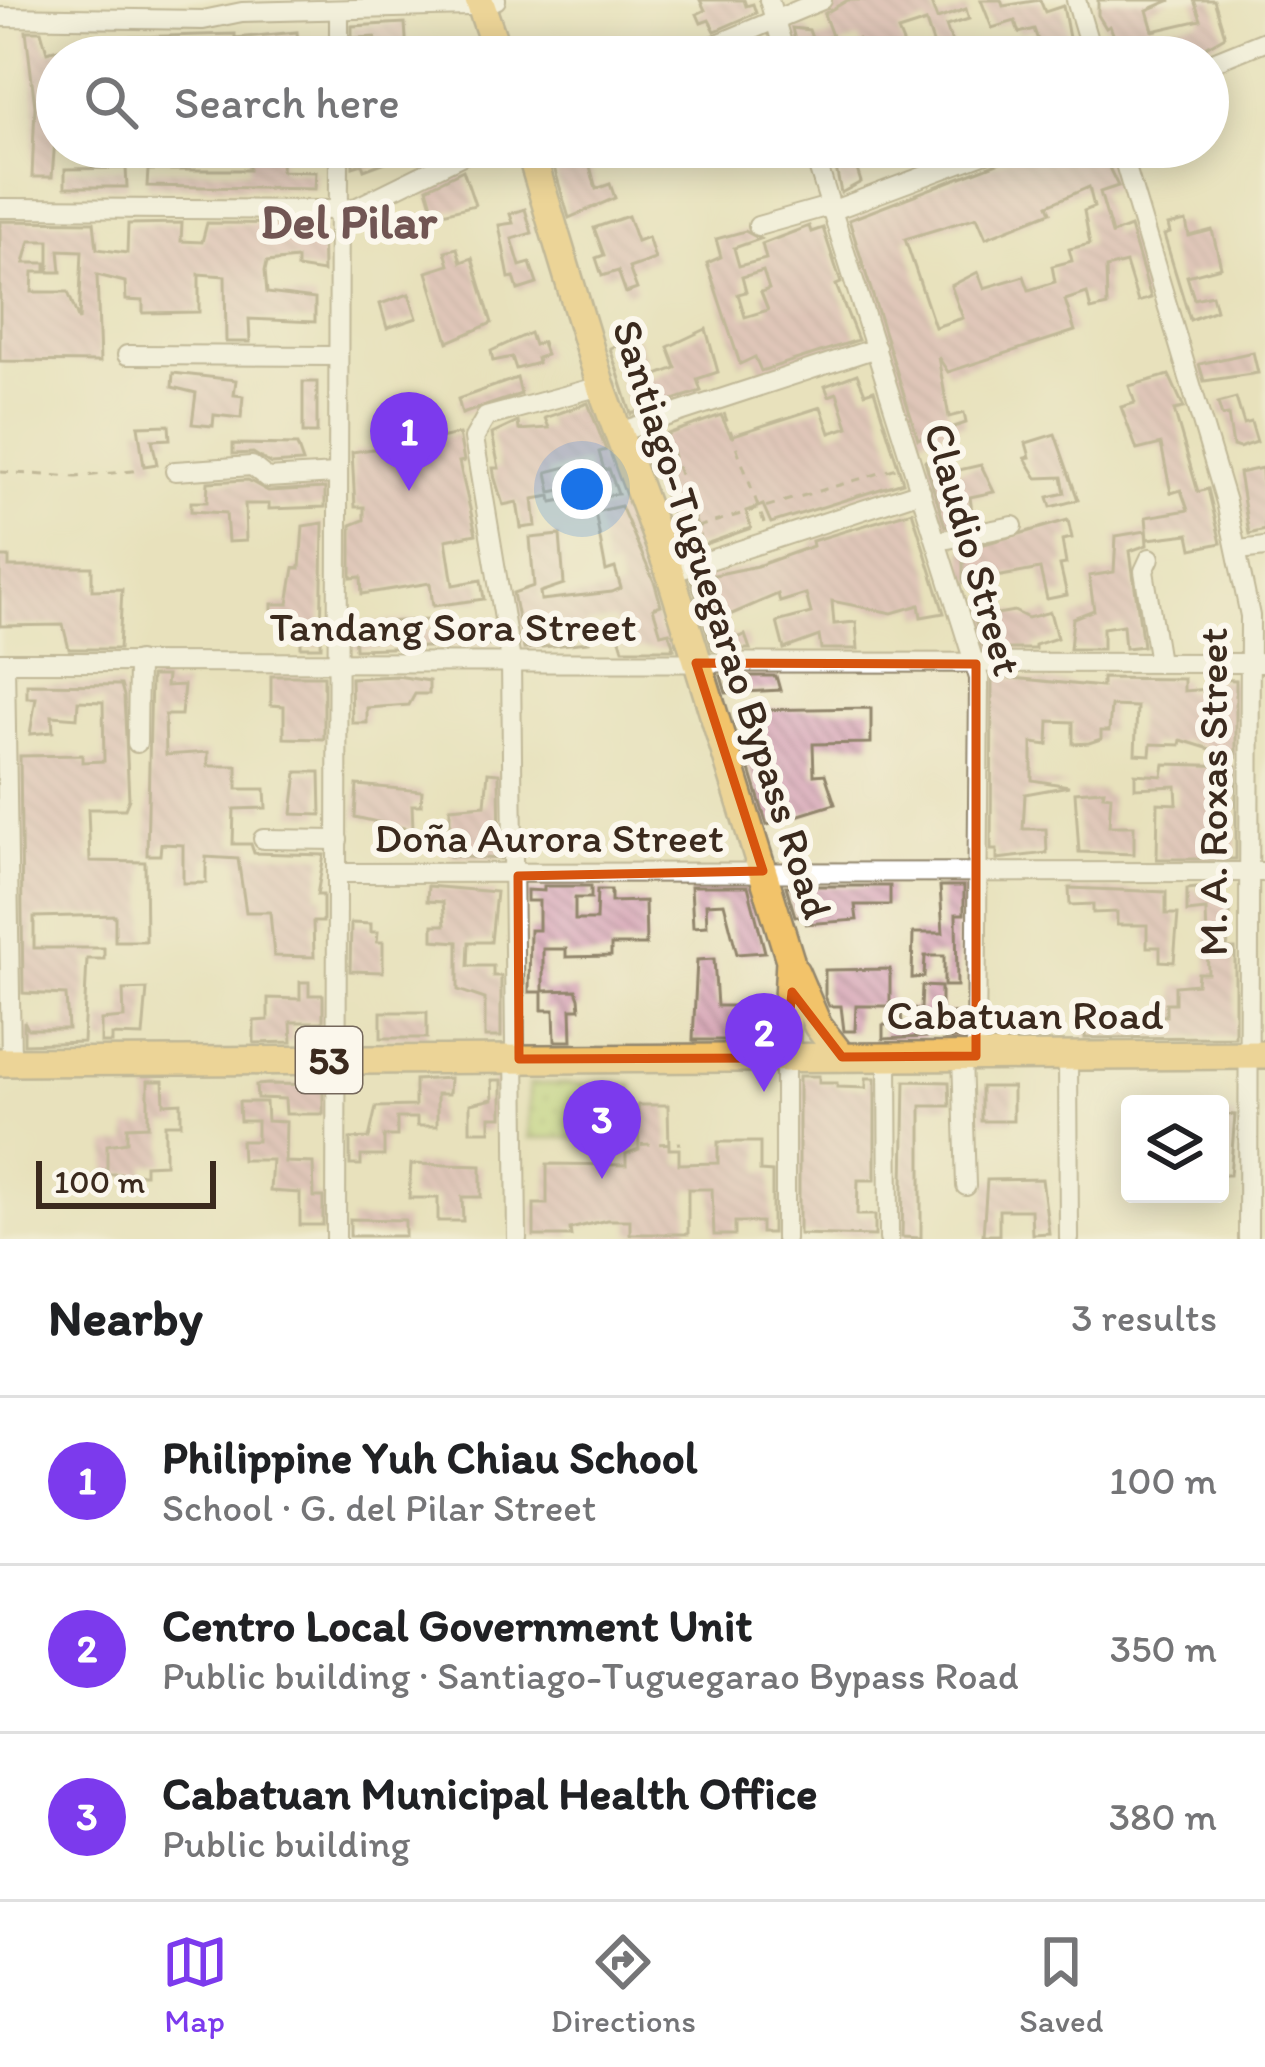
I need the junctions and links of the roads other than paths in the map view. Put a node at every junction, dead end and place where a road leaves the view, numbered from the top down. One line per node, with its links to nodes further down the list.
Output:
1 (822, 0): 5 (street)
2 (1076, 0): 11 (street)
3 (486, 2): 6 (street); 9 (highway)
4 (240, 6): 6 (street); 7 (street)
5 (772, 10): 10 (street)
6 (339, 11): 8 (street)
7 (0, 17)
8 (339, 36)
9 (494, 36)
10 (725, 36)
11 (1087, 36)
12 (1265, 41): 13 (street)
13 (1229, 56)
14 (339, 168): 22 (street)
15 (436, 168): 22 (street)
16 (535, 168): 27 (highway, Santiago-Tuguegarao Bypass Road)
17 (818, 168): 21 (street, Claudio Street)
18 (943, 168): 21 (street)
19 (1126, 168): 35 (street, M. A. Roxas Street)
20 (0, 208): 22 (street)
21 (830, 208): 23 (street); 24 (street, Claudio Street)
22 (339, 210): 26 (street)
23 (758, 226)
24 (876, 348): 28 (street); 31 (street, Claudio Street)
25 (127, 355): 26 (street)
26 (336, 356): 30 (street)
27 (601, 386): 28 (highway, Santiago-Tuguegarao Bypass Road); 39 (street)
28 (616, 433): 37 (highway, Santiago-Tuguegarao Bypass Road)
29 (175, 471): 30 (street)
30 (336, 475): 41 (street)
31 (921, 491): 33 (street, Claudio Street); 37 (street)
32 (1013, 526): 33 (street)
33 (938, 541): 44 (street, Claudio Street)
34 (1265, 547): 35 (street)
35 (1239, 550): 45 (street, M. A. Roxas Street)
36 (1150, 558): 42 (street)
37 (670, 573): 43 (highway, Santiago-Tuguegarao Bypass Road)
38 (138, 661): 40 (street, Tandang Sora Street); 41 (street, Tandang Sora Street); 46 (street)
39 (511, 661): 41 (street, Tandang Sora Street); 43 (street, Tandang Sora Street); 53 (street)
40 (3, 662): 63 (street)
41 (338, 662): 48 (street)
42 (1160, 662): 44 (street, Tandang Sora Street); 45 (street, Tandang Sora Street)
43 (696, 663): 44 (street, Tandang Sora Street); 49 (highway, Santiago-Tuguegarao Bypass Road)
44 (976, 664): 50 (street, Claudio Street)
45 (1259, 664): 51 (street, M. A. Roxas Street)
46 (137, 743)
47 (263, 839): 48 (street)
48 (338, 839): 52 (street)
49 (763, 871): 50 (street, Doña Aurora Street); 53 (street, Doña Aurora Street); 54 (highway, Santiago-Tuguegarao Bypass Road)
50 (979, 872): 51 (street, Doña Aurora Street); 56 (street, Claudio Street)
51 (1257, 872): 55 (street, M. A. Roxas Street)
52 (337, 873): 53 (street, Doña Aurora Street); 62 (street)
53 (518, 876): 61 (street)
54 (790, 960): 58 (highway); 59 (highway, Santiago-Tuguegarao Bypass Road)
55 (1255, 1054): 57 (highway, Cabatuan Road / 53); 70 (street, M. A. Roxas Street)
56 (969, 1056): 57 (highway, Cabatuan Road / 53); 60 (highway, Cabatuan Road / 53); 64 (street, Claudio Street)
57 (1068, 1056): 69 (street)
58 (842, 1057): 59 (highway, Cabatuan Road / 53); 60 (highway, Cabatuan Road / 53)
59 (785, 1058): 61 (highway, 53); 67 (street)
60 (888, 1058): 68 (street)
61 (519, 1059): 62 (highway, 53); 66 (street)
62 (335, 1060): 63 (highway, 53); 65 (street)
63 (6, 1062)
64 (966, 1186)
65 (336, 1239)
66 (517, 1239)
67 (785, 1239)
68 (889, 1239)
69 (1069, 1239)
70 (1248, 1239)

